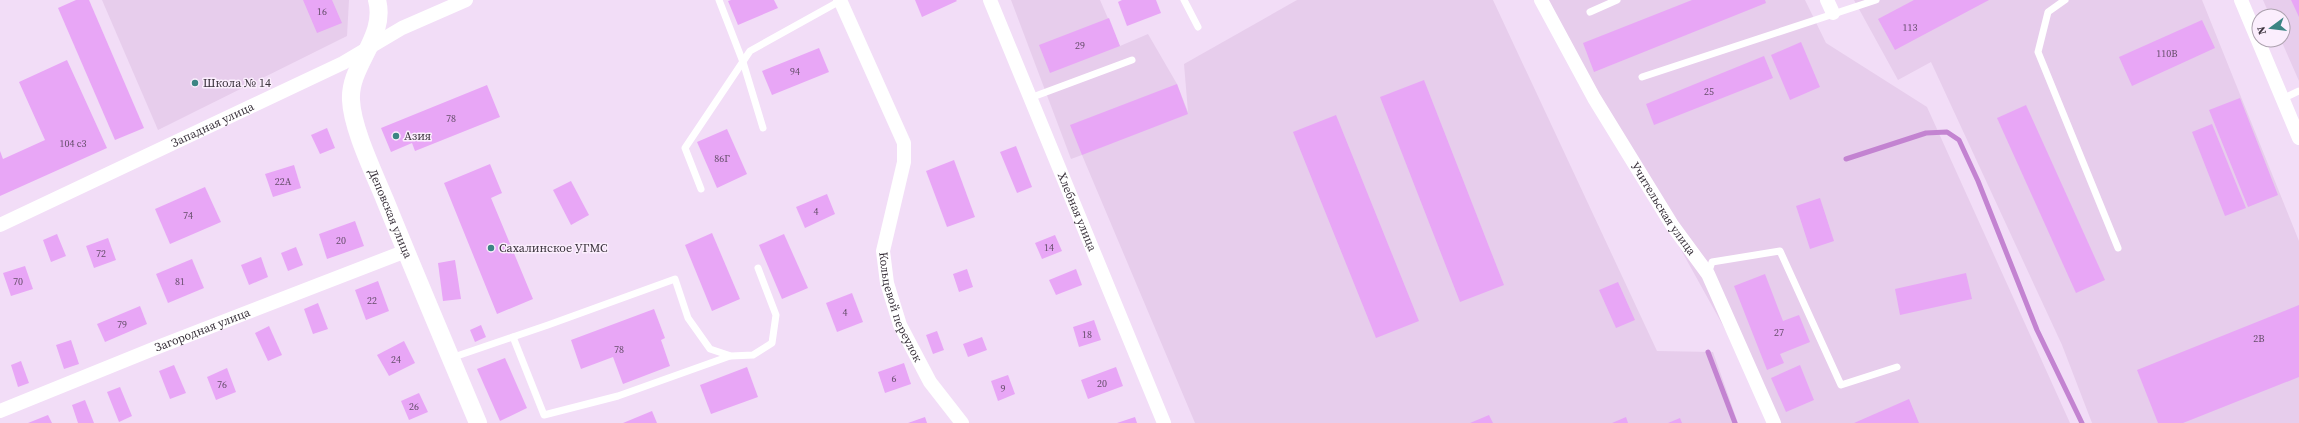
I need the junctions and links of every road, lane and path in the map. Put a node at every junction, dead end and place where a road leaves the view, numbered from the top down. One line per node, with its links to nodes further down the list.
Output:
1 (377, 0): 16 (street, Деповская улица)
2 (466, 0): 16 (street, Западная улица)
3 (719, 0): 18 (lane)
4 (840, 0): 18 (lane); 37 (street, Кольцевой переулок)
5 (990, 0): 21 (street, Хлебная улица)
6 (1184, 0): 15 (lane)
7 (1541, 0): 30 (street, Учительская улица)
8 (1617, 0): 13 (lane)
9 (1827, 0): 14 (street)
10 (1876, 0): 14 (lane)
11 (2065, 0): 27 (lane)
12 (2241, 0): 22 (street)
13 (1590, 12)
14 (1833, 13): 19 (lane)
15 (1198, 27)
16 (371, 45): 26 (street, Западная улица); 28 (street, Деповская улица)
17 (1132, 60): 21 (lane)
18 (743, 62): 23 (lane); 25 (lane)
19 (1642, 77)
20 (2299, 92): 22 (lane)
21 (1030, 98): 38 (street, Хлебная улица)
22 (2282, 99): 24 (street)
23 (763, 128)
24 (2299, 138)
25 (702, 189)
26 (0, 225)
27 (2118, 248)
28 (406, 251): 33 (street, Деповская улица); 35 (street, Загородная улица)
29 (758, 268): 32 (lane)
30 (1708, 274): 34 (lane); 39 (street, Учительская улица)
31 (513, 337): 32 (lane); 32 (lane); 33 (lane)
32 (730, 356)
33 (450, 358): 36 (street, Деповская улица)
34 (1897, 367)
35 (0, 411)
36 (478, 423)
37 (962, 423)
38 (1164, 423)
39 (1774, 423)

